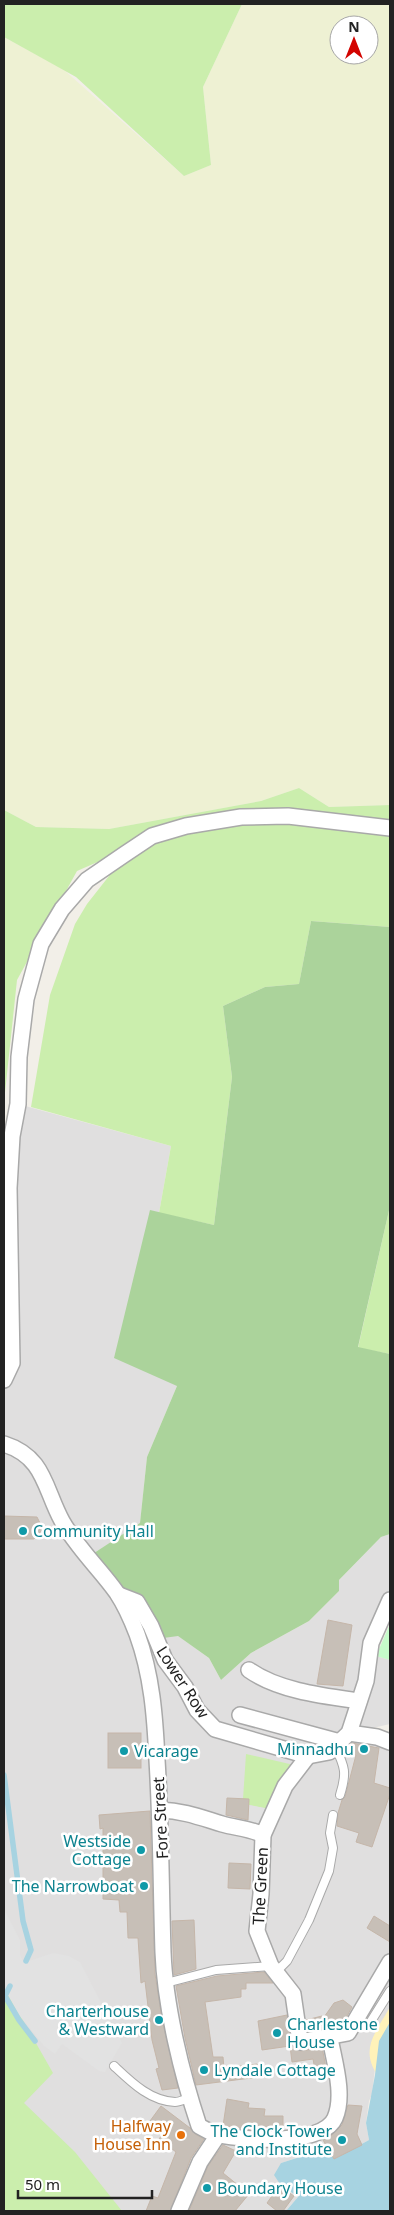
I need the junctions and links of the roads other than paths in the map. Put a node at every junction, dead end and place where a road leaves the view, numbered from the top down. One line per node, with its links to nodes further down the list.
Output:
1 (390, 828): 2 (street)
2 (4, 1380)
3 (4, 1444): 4 (street, Fore Street)
4 (119, 1595): 11 (street, Lower Row); 13 (street, Fore Street)
5 (390, 1600): 7 (street)
6 (249, 1670): 7 (street)
7 (359, 1701): 9 (street)
8 (240, 1715): 9 (street)
9 (341, 1741): 10 (street); 11 (street); 12 (lane)
10 (390, 1742)
11 (308, 1756): 15 (street, The Green)
12 (340, 1795)
13 (160, 1810): 15 (street); 18 (street, Fore Street)
14 (332, 1815): 17 (lane)
15 (263, 1835): 17 (street, The Green)
16 (390, 1962): 20 (street)
17 (274, 1969): 18 (lane); 21 (street, The Green)
18 (166, 1983): 23 (street, Fore Street)
19 (390, 1991): 20 (lane)
20 (355, 2021): 21 (street)
21 (330, 2038): 24 (street)
22 (114, 2066): 23 (lane)
23 (190, 2098): 24 (street, Fore Street)
24 (218, 2135): 25 (street)
25 (179, 2211)

